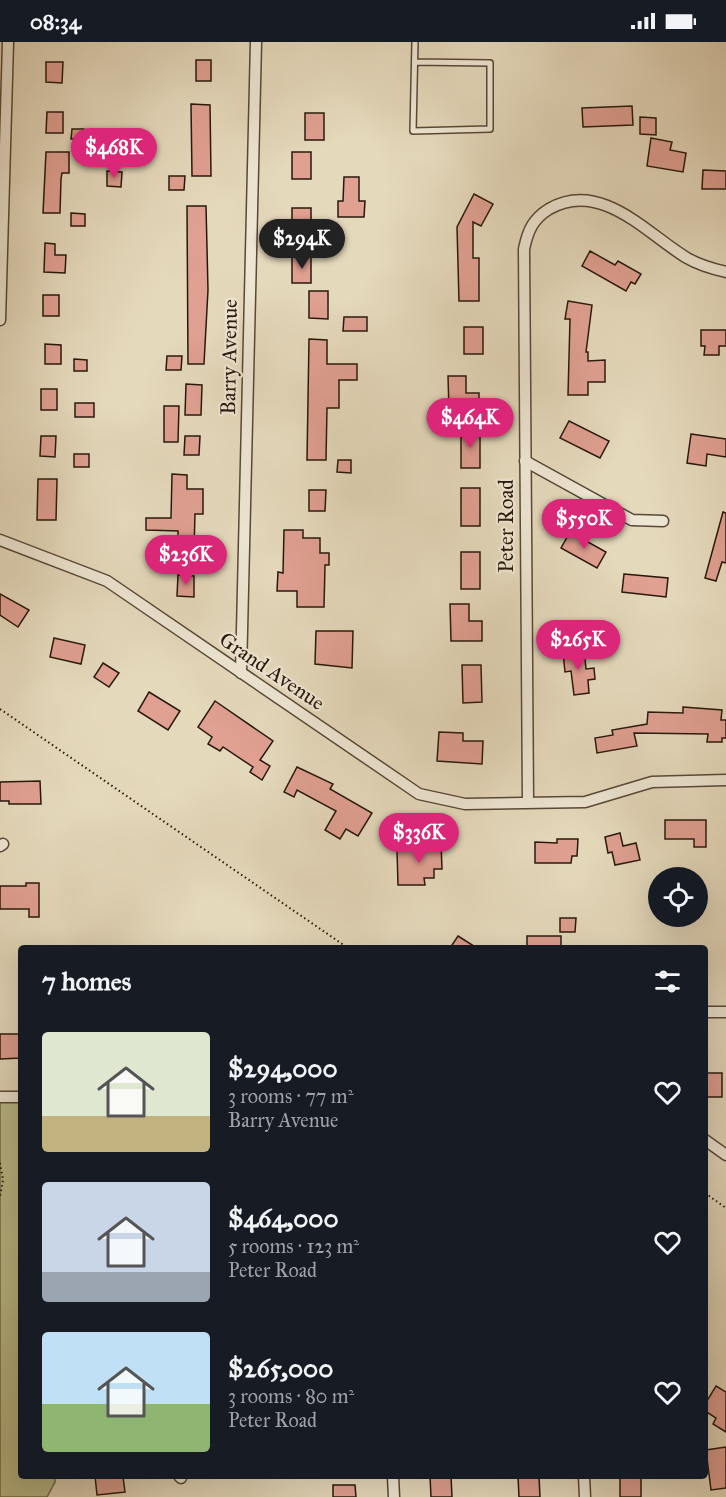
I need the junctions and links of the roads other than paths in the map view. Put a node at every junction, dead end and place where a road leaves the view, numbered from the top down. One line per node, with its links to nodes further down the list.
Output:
1 (8, 42): 6 (street)
2 (256, 42): 10 (street, Barry Avenue)
3 (415, 42): 4 (lane)
4 (415, 62): 4 (lane)
5 (726, 272): 7 (street, Peter Road)
6 (0, 320)
7 (525, 461): 8 (street); 12 (street, Peter Road)
8 (663, 521)
9 (0, 540): 10 (street, Grand Avenue)
10 (241, 673): 12 (street, Grand Avenue)
11 (726, 780): 12 (street, Grand Avenue)
12 (528, 802)
13 (708, 1012): 14 (street)
14 (726, 1012)
15 (0, 1097): 16 (street)
16 (18, 1097)
17 (708, 1142): 18 (street)
18 (726, 1155)
19 (393, 1479): 21 (street)
20 (584, 1479): 22 (street)
21 (394, 1497)
22 (585, 1497)

